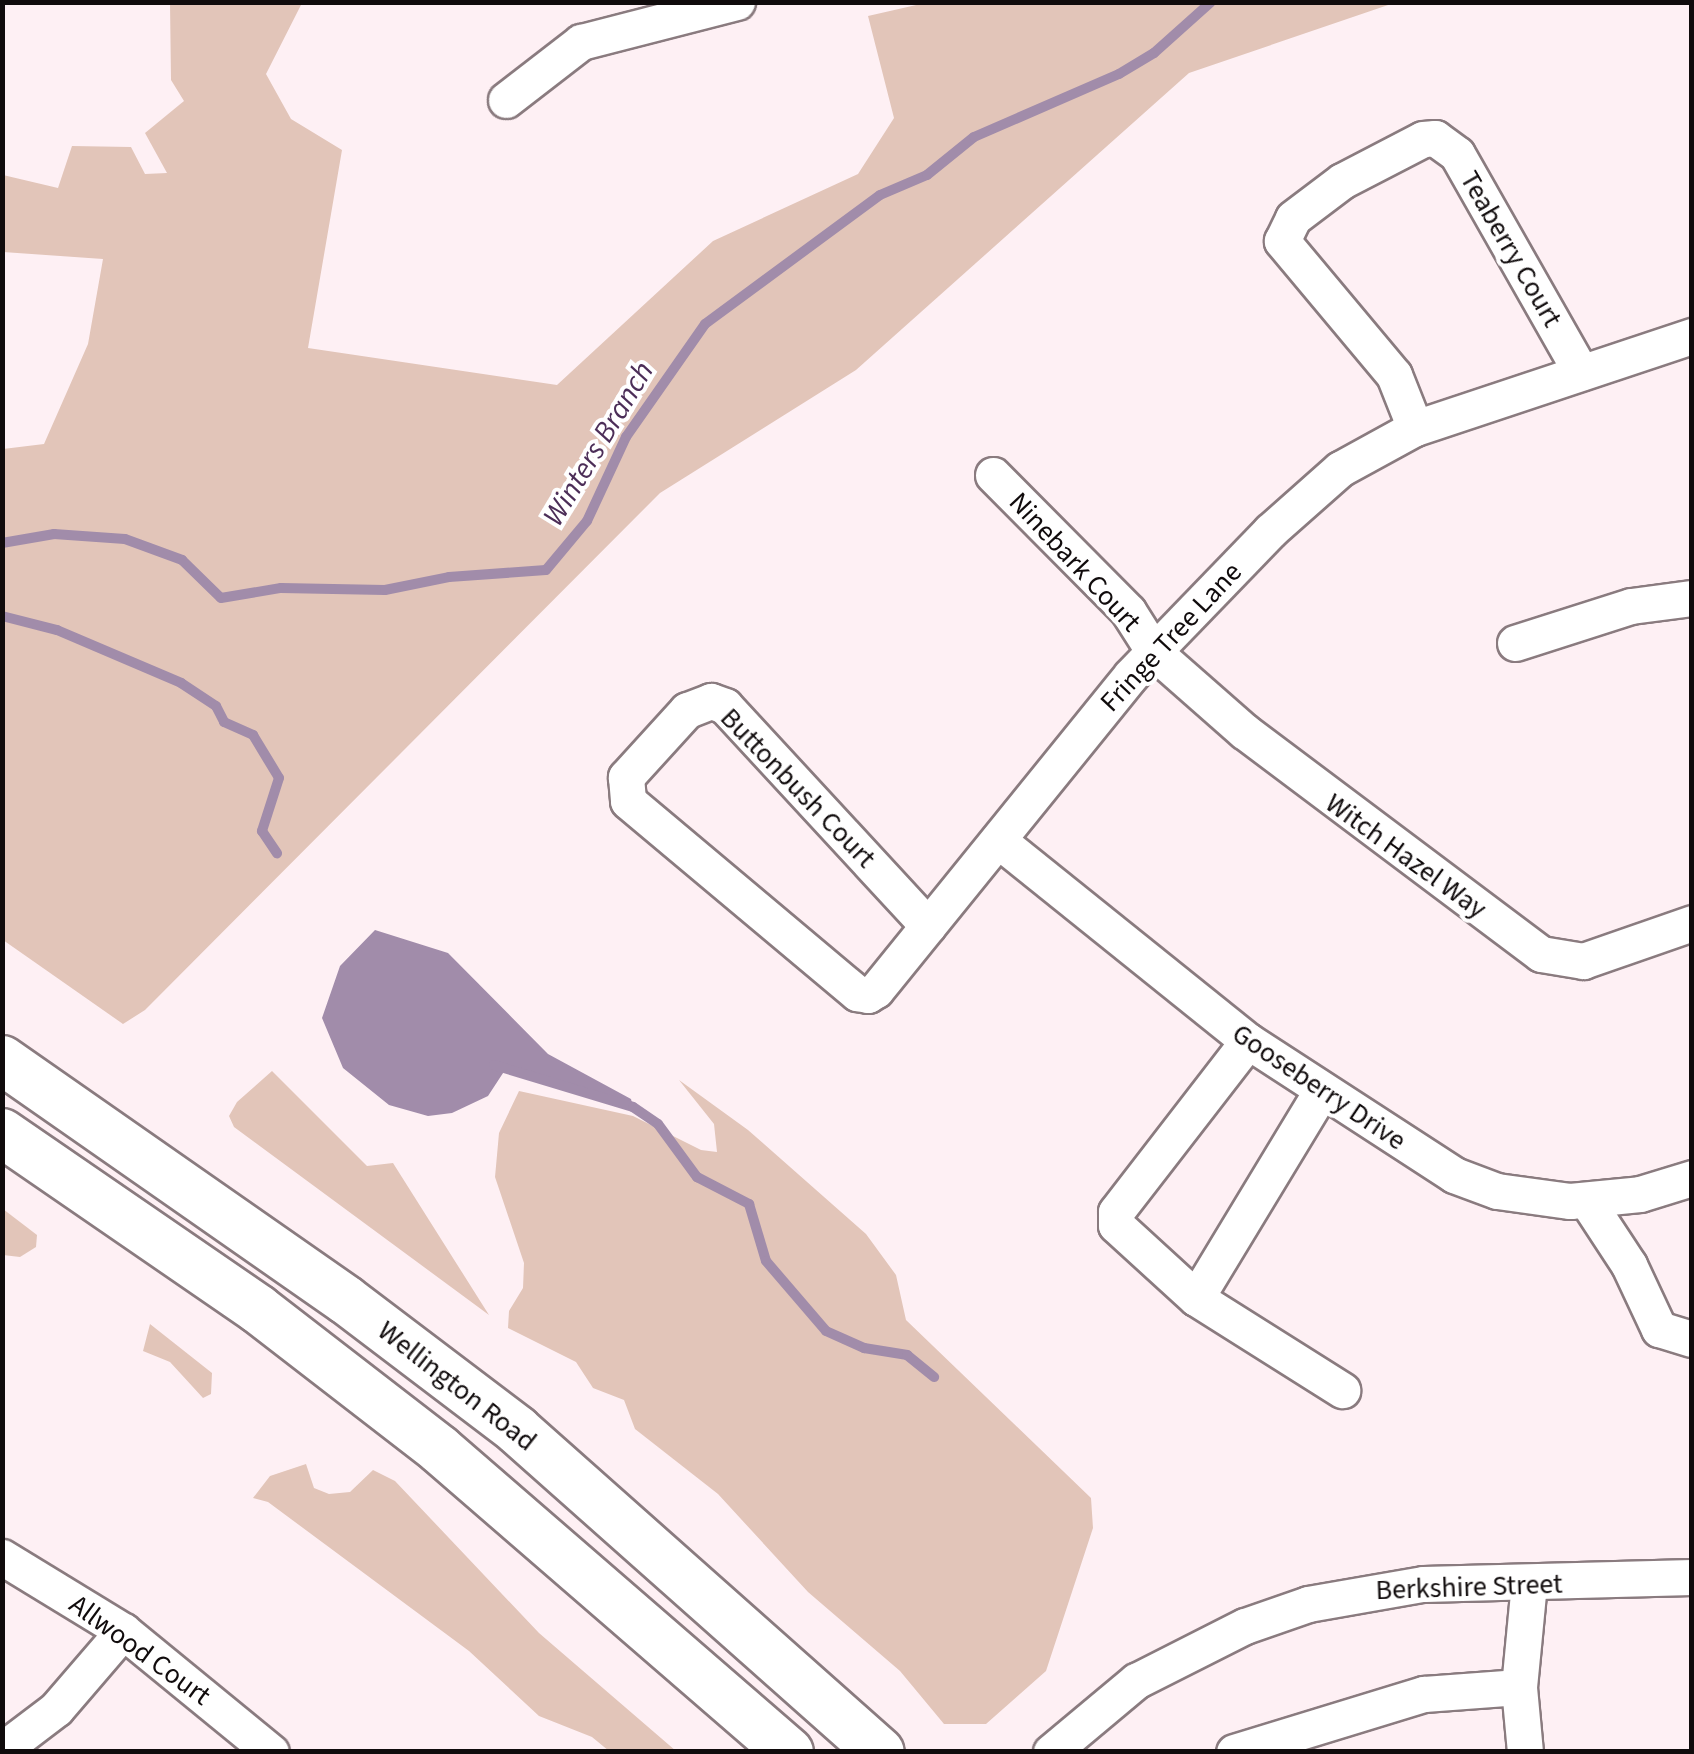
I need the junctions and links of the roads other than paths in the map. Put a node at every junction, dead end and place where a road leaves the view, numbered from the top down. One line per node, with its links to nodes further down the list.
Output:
1 (737, 2): 2 (street)
2 (506, 100)
3 (1692, 336): 4 (street, Fringe Tree Lane)
4 (1581, 372): 5 (street, Fringe Tree Lane); 5 (street, Teaberry Court)
5 (1415, 428): 9 (street, Fringe Tree Lane)
6 (993, 475): 9 (street, Ninebark Court)
7 (1692, 598): 8 (street)
8 (1515, 643)
9 (1154, 652): 10 (street, Fringe Tree Lane); 12 (street, Witch Hazel Way)
10 (998, 840): 13 (street, Fringe Tree Lane); 14 (street, Gooseberry Drive)
11 (755, 906): 13 (street, Fringe Tree Lane); 13 (street, Buttonbush Court)
12 (1692, 923)
13 (928, 926)
14 (1248, 1041): 16 (street, Gooseberry Drive); 20 (street)
15 (2, 1060): 31 (main road, Wellington Road)
16 (1321, 1092): 19 (street, Gooseberry Drive); 20 (street)
17 (2, 1133): 30 (main road)
18 (1692, 1178): 19 (street, Gooseberry Drive)
19 (1587, 1200): 21 (street)
20 (1196, 1298): 22 (street)
21 (1692, 1339)
22 (1342, 1390)
23 (2, 1558): 26 (street, Allwood Court)
24 (1692, 1577): 25 (street, Berkshire Street)
25 (1529, 1583): 27 (street); 32 (street, Berkshire Street)
26 (123, 1630): 28 (street); 29 (street, Allwood Court)
27 (1519, 1686): 33 (street); 34 (street)
28 (2, 1750)
29 (271, 1752)
30 (789, 1752)
31 (880, 1752)
32 (1051, 1752)
33 (1234, 1752)
34 (1525, 1752)

